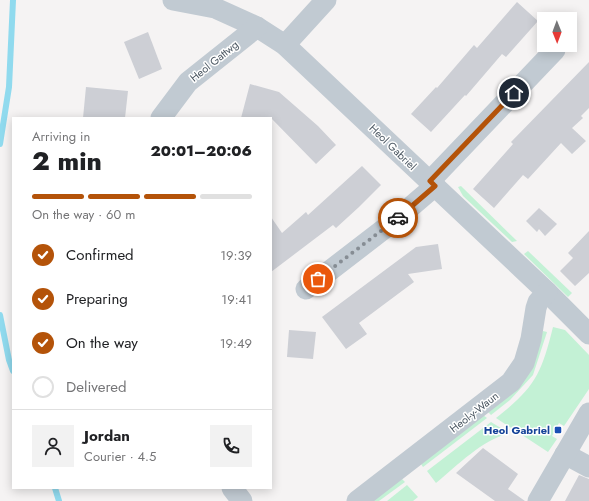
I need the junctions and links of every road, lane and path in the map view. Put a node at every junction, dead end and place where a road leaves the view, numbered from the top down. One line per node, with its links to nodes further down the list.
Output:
1 (173, 0): 3 (street, Heol Gabriel)
2 (326, 0): 4 (street)
3 (257, 27): 4 (street, Heol Gabriel); 6 (street, Heol Gattwg)
4 (285, 46): 7 (street, Heol Gabriel)
5 (553, 52): 7 (street)
6 (162, 117)
7 (432, 184): 8 (street); 9 (street, Heol Gabriel)
8 (306, 289)
9 (547, 292): 10 (street, Heol Gabriel); 16 (street, Heol-y-Waun)
10 (589, 334)
11 (589, 413): 12 (street)
12 (565, 454): 13 (street); 17 (street)
13 (589, 467)
14 (233, 489): 15 (street)
15 (242, 501)
16 (358, 501)
17 (538, 501)

